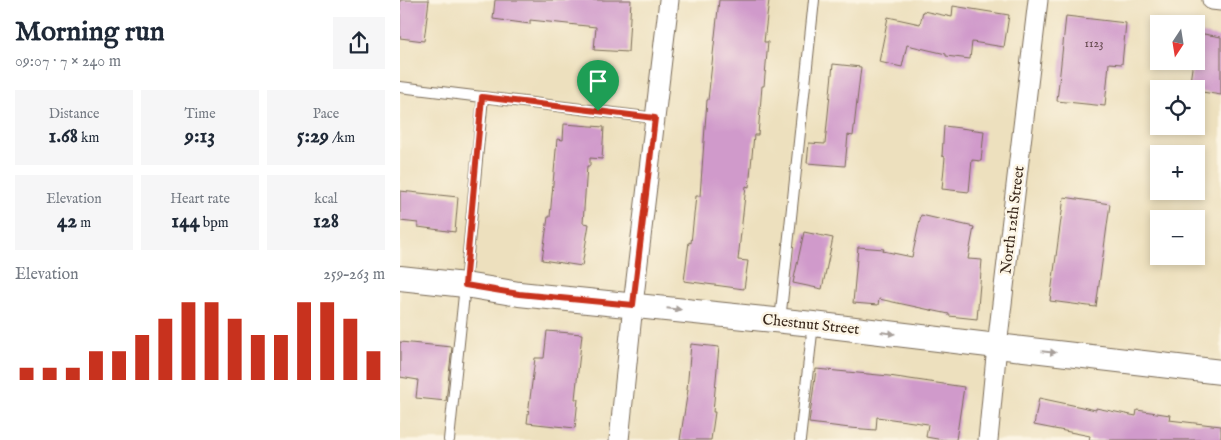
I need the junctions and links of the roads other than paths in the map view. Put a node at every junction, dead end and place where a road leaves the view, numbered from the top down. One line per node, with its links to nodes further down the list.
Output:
1 (669, 0): 8 (street)
2 (814, 0): 12 (lane)
3 (1038, 0): 14 (street, North 12th Street)
4 (1212, 0): 5 (street)
5 (1221, 1)
6 (400, 87): 7 (lane)
7 (482, 97): 8 (lane); 10 (lane)
8 (655, 118): 11 (street)
9 (400, 278): 10 (street, Chestnut Street)
10 (465, 285): 11 (street, Chestnut Street); 16 (lane)
11 (633, 305): 12 (street, Chestnut Street, one-way to 12); 17 (street)
12 (780, 321): 13 (street, Chestnut Street)
13 (813, 324): 14 (street, Chestnut Street, one-way to 14); 18 (lane)
14 (997, 346): 15 (street, Chestnut Street, one-way to 15); 19 (street, North 12th Street)
15 (1221, 372)
16 (449, 440)
17 (619, 440)
18 (800, 440)
19 (988, 440)

